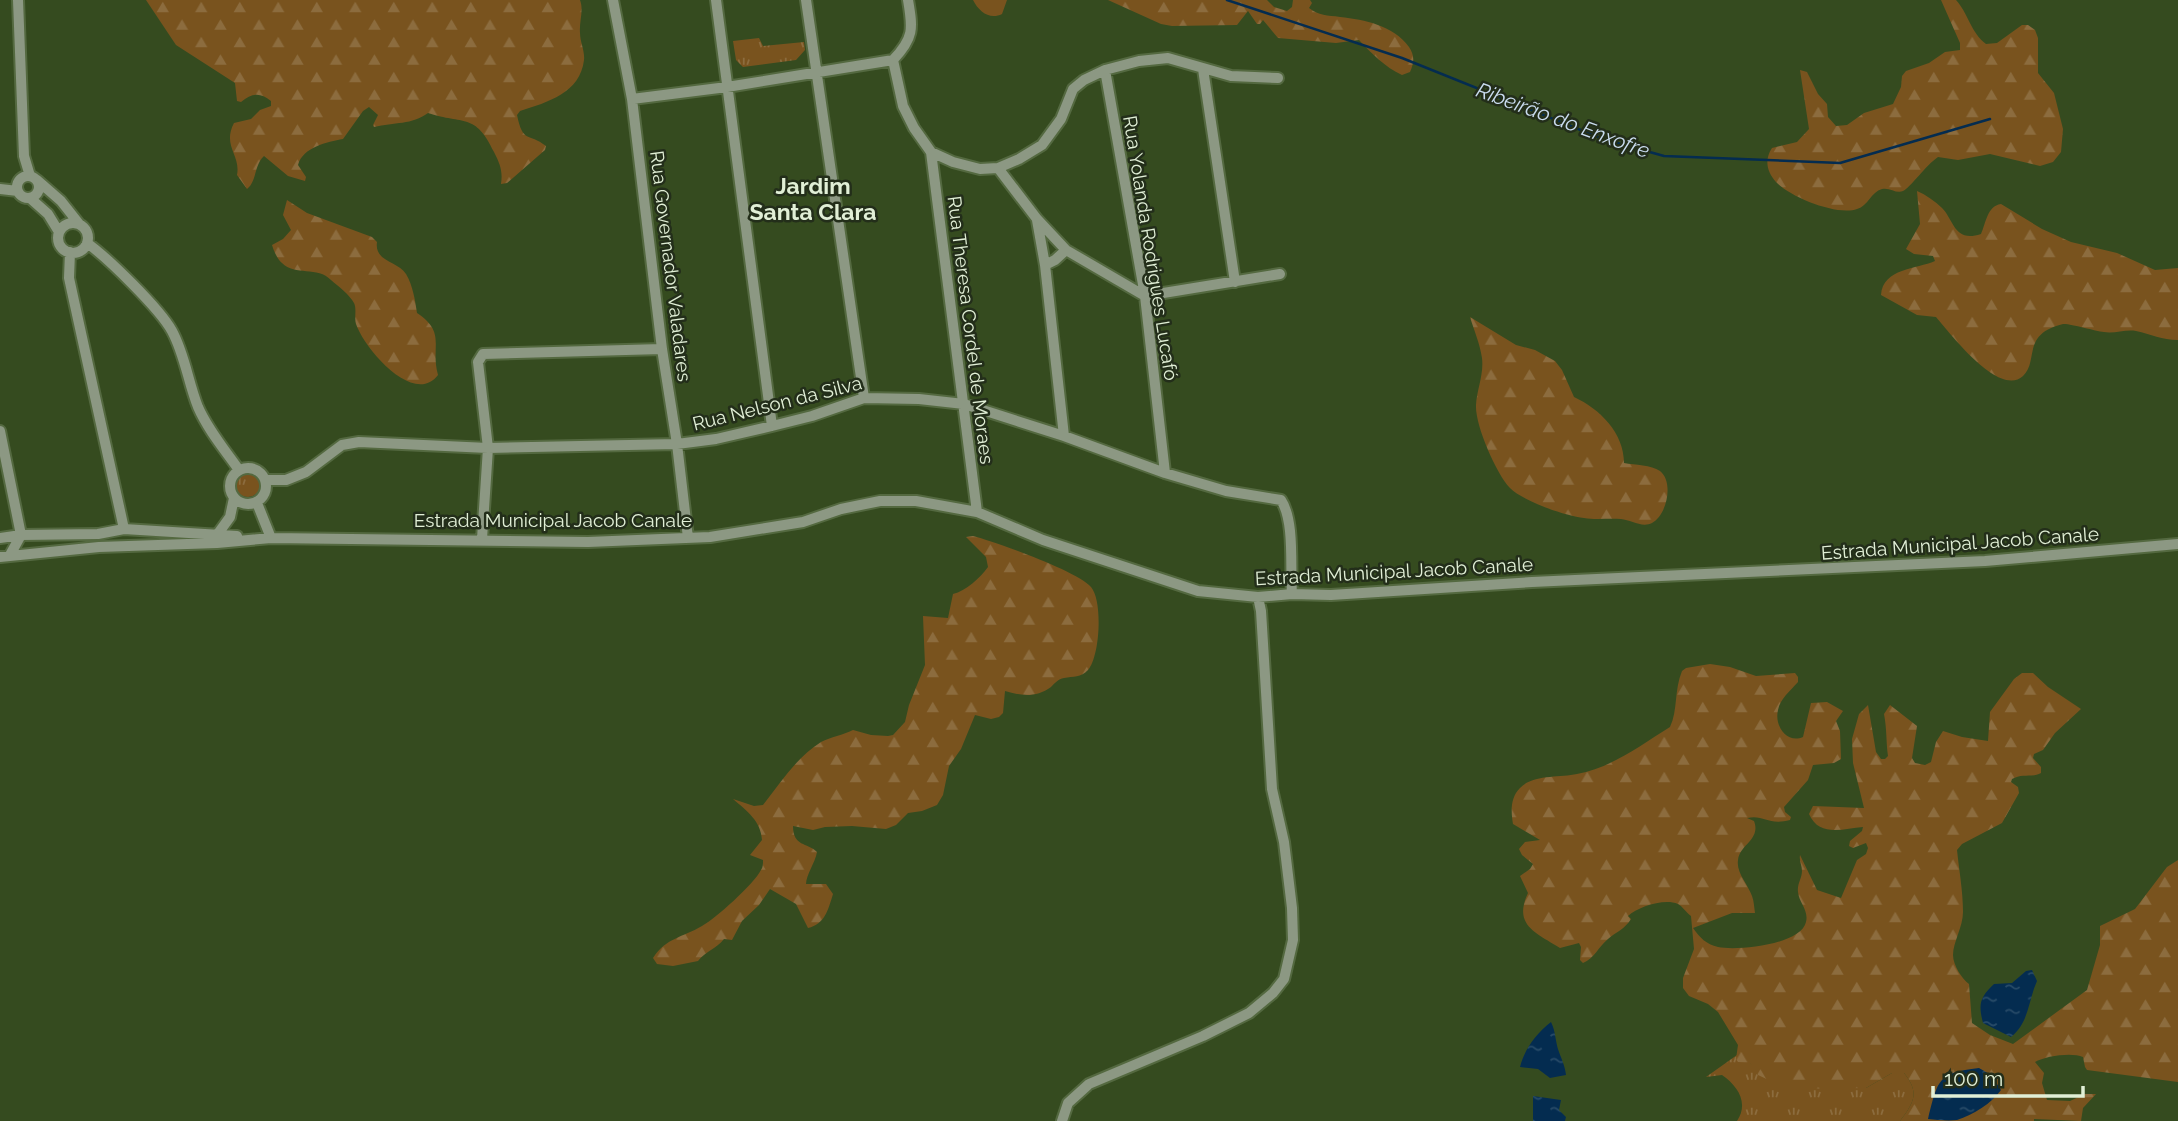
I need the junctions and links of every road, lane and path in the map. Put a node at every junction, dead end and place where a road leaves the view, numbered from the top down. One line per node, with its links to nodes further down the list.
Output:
1 (18, 0): 15 (street)
2 (613, 0): 12 (street, Rua Governador Valadares)
3 (716, 0): 11 (street)
4 (806, 0): 9 (street)
5 (908, 0): 6 (street)
6 (893, 60): 9 (street); 13 (street)
7 (1203, 69): 8 (street); 10 (street); 27 (street)
8 (1105, 71): 14 (street); 28 (street, Rua Yolanda Rodrigues Lucafó)
9 (818, 72): 11 (street); 30 (street)
10 (1278, 78)
11 (727, 87): 12 (street); 32 (street)
12 (632, 99): 29 (street, Rua Governador Valadares)
13 (931, 152): 14 (street); 31 (street, Rua Theresa Cordel de Moraes)
14 (998, 168): 19 (street)
15 (34, 178): 17 (street); 18 (street); 20 (street)
16 (0, 189): 17 (street)
17 (18, 191): 18 (street)
18 (30, 198): 21 (street)
19 (1037, 219): 23 (street); 25 (street)
20 (80, 225): 21 (street); 22 (street)
21 (59, 232): 24 (street)
22 (87, 243): 24 (street); 37 (street)
23 (1066, 250): 25 (street); 28 (street)
24 (70, 252): 43 (street)
25 (1045, 265): 34 (street)
26 (1280, 274): 27 (street)
27 (1235, 282): 28 (street)
28 (1145, 296): 38 (street, Rua Yolanda Rodrigues Lucafó)
29 (662, 349): 35 (street, Rua Governador Valadares); 36 (street)
30 (864, 398): 31 (street, Rua Nelson da Silva); 32 (street, Rua Nelson da Silva)
31 (964, 404): 34 (street, Rua Nelson da Silva); 42 (street, Rua Theresa Cordel de Moraes)
32 (772, 426): 35 (street, Rua Nelson da Silva)
33 (0, 431): 44 (street)
34 (1064, 436): 38 (street, Rua Nelson da Silva)
35 (677, 444): 36 (street, Rua Nelson da Silva); 48 (street, Rua Governador Valadares)
36 (488, 448): 39 (street, Rua Nelson da Silva); 49 (street)
37 (239, 470): 39 (street); 40 (street)
38 (1165, 473): 52 (street, Rua Nelson da Silva)
39 (266, 480): 41 (street)
40 (234, 498): 41 (street); 45 (street)
41 (257, 502): 47 (street)
42 (976, 512): 48 (street, Estrada Municipal Jacob Canale); 53 (street, Estrada Municipal Jacob Canale)
43 (124, 530): 44 (street); 45 (street)
44 (21, 535): 46 (street); 51 (street)
45 (217, 535): 47 (street)
46 (0, 538)
47 (271, 538): 49 (street, Estrada Municipal Jacob Canale); 51 (street, Estrada Municipal Jacob Canale)
48 (688, 538): 49 (street, Estrada Municipal Jacob Canale)
49 (482, 539)
50 (2178, 544): 52 (street, Estrada Municipal Jacob Canale)
51 (5, 556)
52 (1292, 594): 53 (street, Estrada Municipal Jacob Canale)
53 (1258, 597): 54 (street)
54 (1062, 1121)

